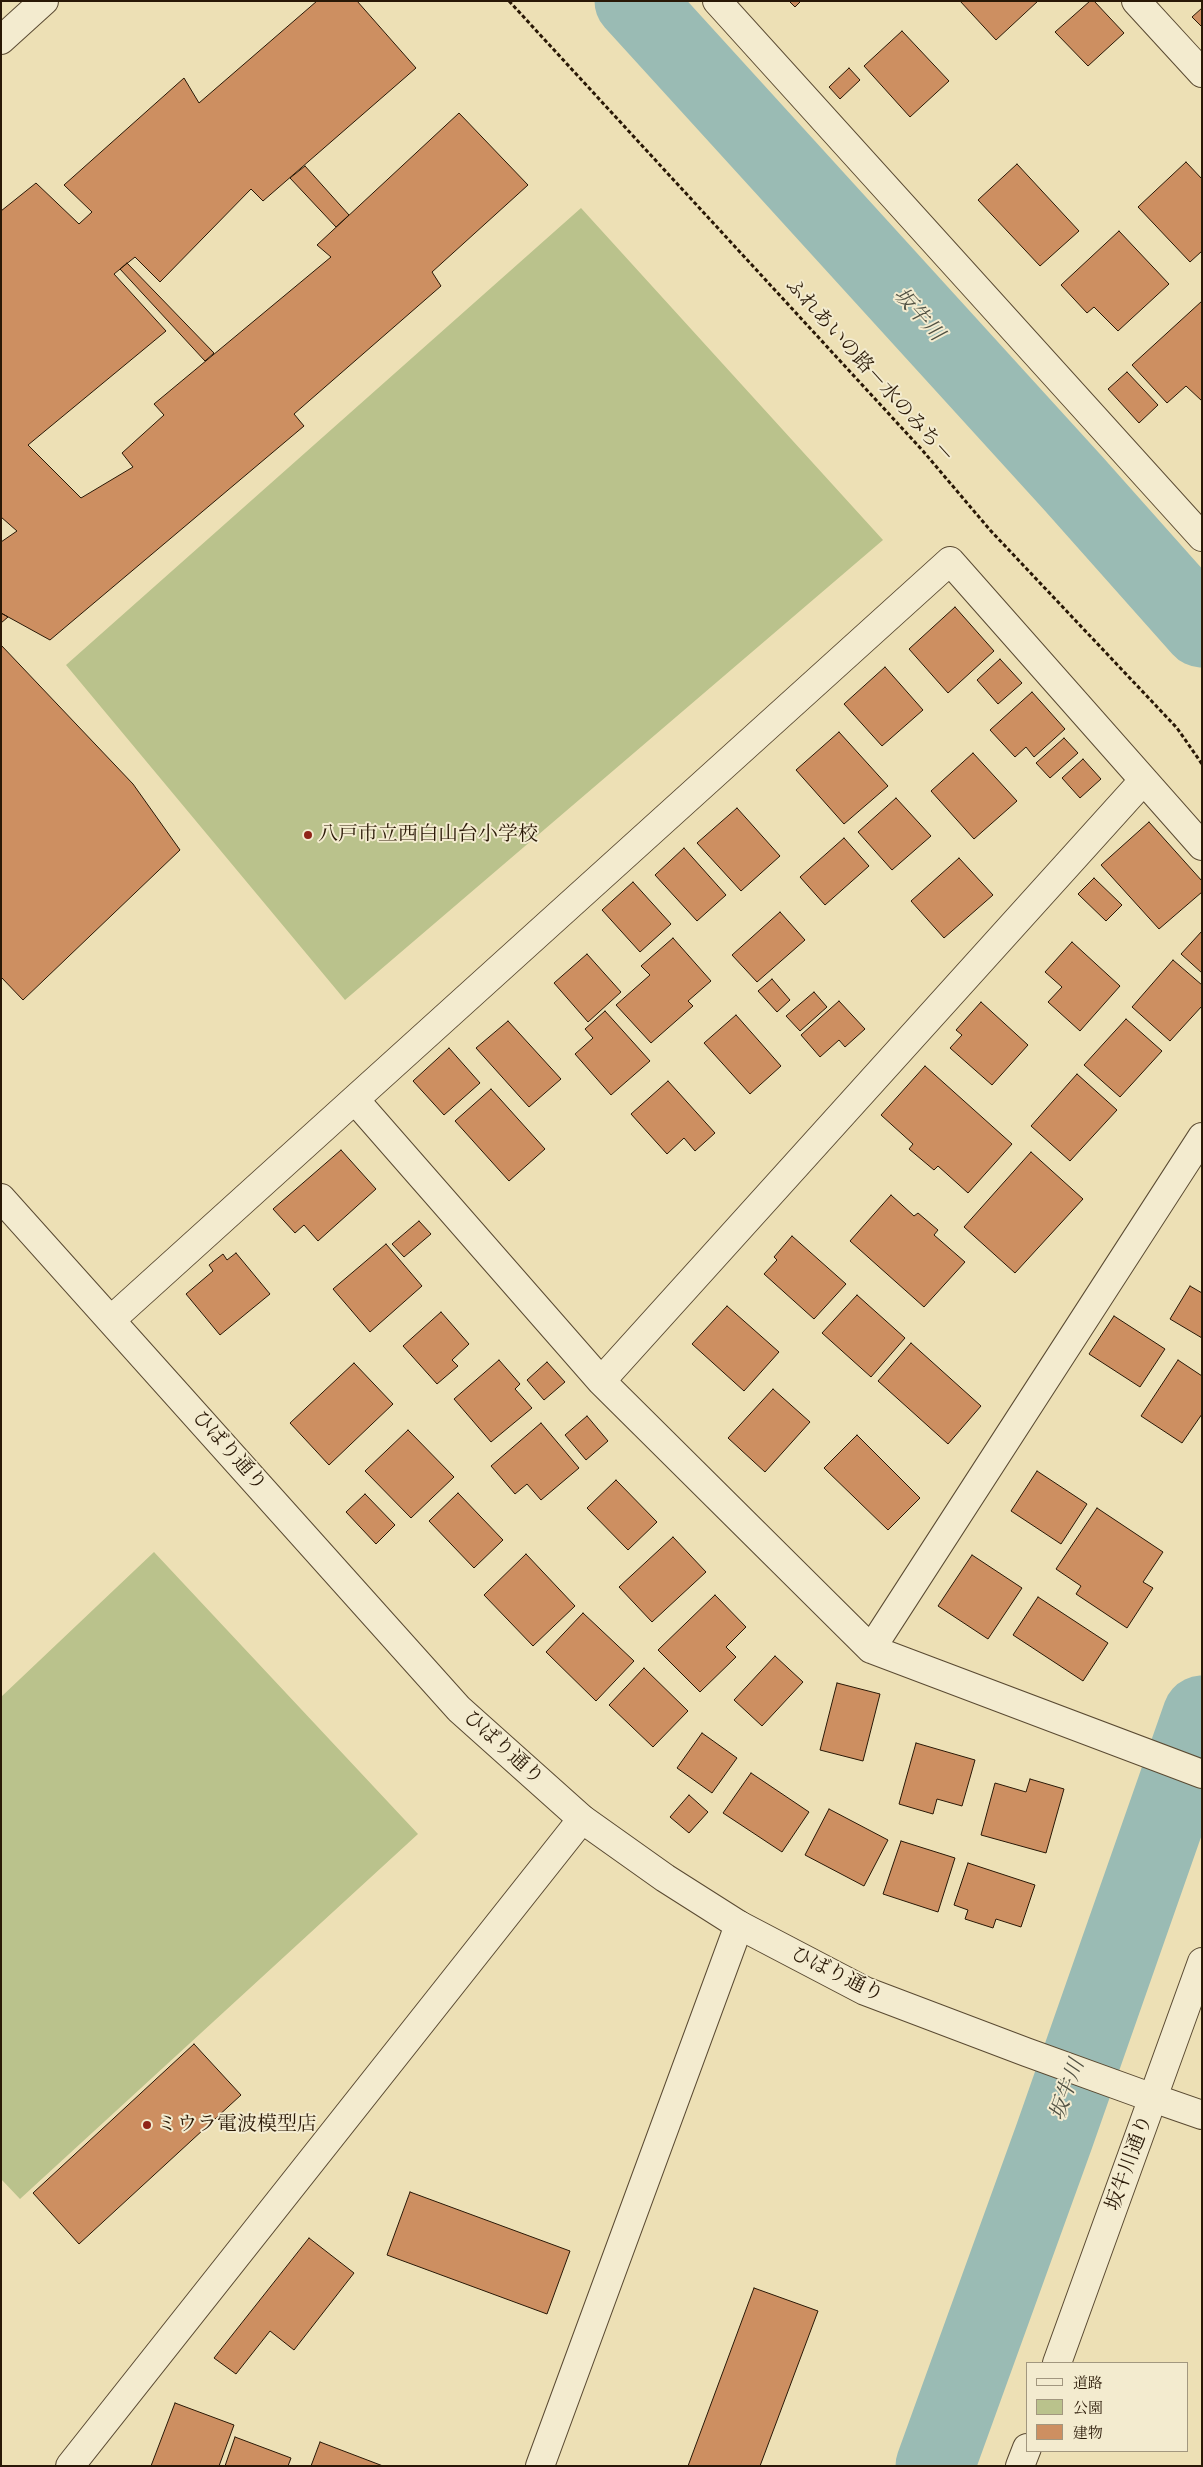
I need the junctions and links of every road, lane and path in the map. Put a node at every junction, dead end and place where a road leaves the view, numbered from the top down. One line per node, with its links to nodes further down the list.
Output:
1 (44, 1): 5 (street)
2 (509, 1): 8 (path, ふれあいの路－水のみち－)
3 (717, 1): 7 (street)
4 (1136, 1): 6 (street)
5 (1, 40)
6 (1202, 73)
7 (1202, 537)
8 (1202, 764)
9 (1143, 781): 10 (street); 11 (street); 15 (street)
10 (1202, 846)
11 (355, 1100): 14 (street); 15 (street)
12 (1202, 1137): 16 (street)
13 (1, 1198): 14 (street, ひばり通り)
14 (112, 1319): 18 (street, ひばり通り)
15 (601, 1381): 16 (street)
16 (871, 1649): 17 (street)
17 (1202, 1774)
18 (582, 1819): 19 (street, ひばり通り); 25 (street)
19 (738, 1925): 21 (street, ひばり通り); 26 (street)
20 (1202, 1962): 21 (street, 坂牛川通り)
21 (1153, 2098): 22 (street, ひばり通り); 23 (street, 坂牛川通り)
22 (1202, 2115)
23 (1057, 2362)
24 (1026, 2451): 27 (street)
25 (70, 2466)
26 (540, 2466)
27 (1020, 2466)

